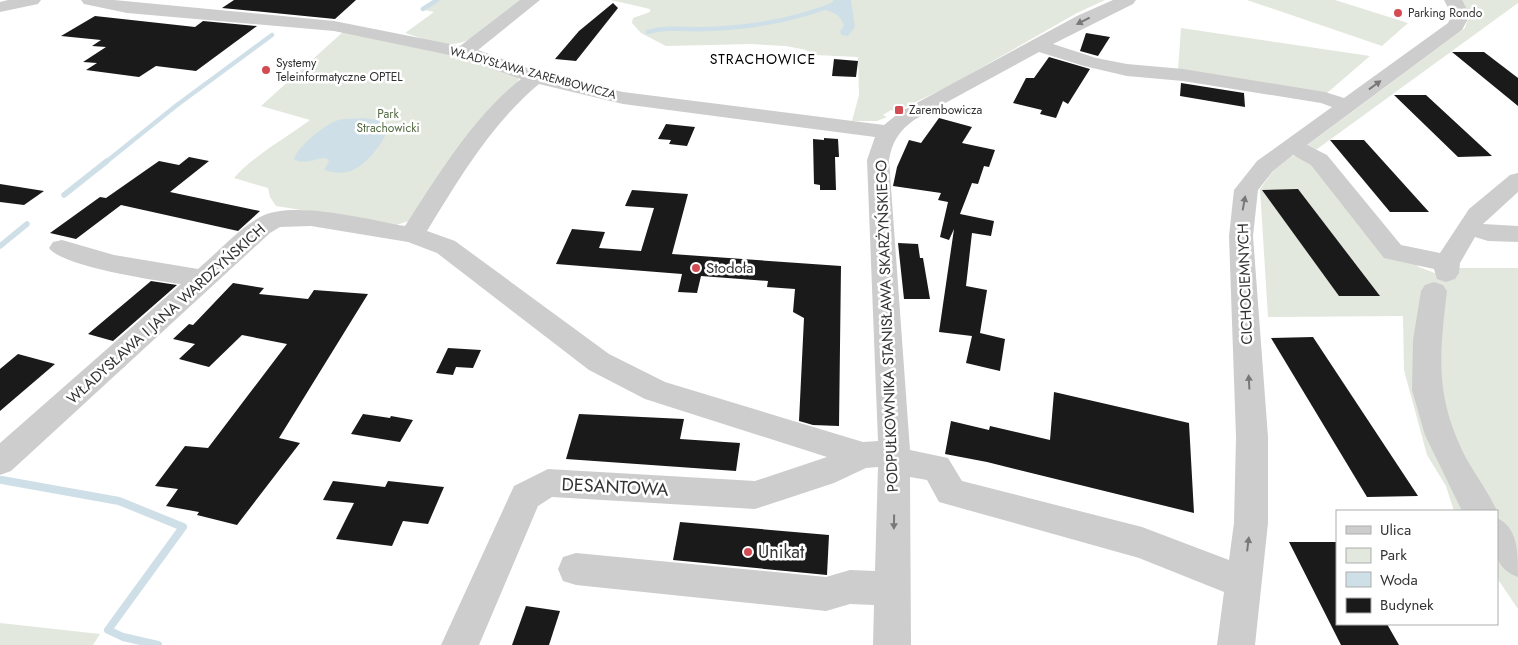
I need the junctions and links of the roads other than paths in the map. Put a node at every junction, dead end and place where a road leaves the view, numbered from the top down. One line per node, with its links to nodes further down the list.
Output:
1 (32, 0): 6 (street)
2 (90, 0): 8 (street, WŁADYSŁAWA ZAREMBOWICZA)
3 (531, 0): 8 (street)
4 (1127, 0): 7 (street, PODPUŁKOWNIKA STANISŁAWA SKARŻYŃSKIEGO, one-way to 7)
5 (1453, 0): 10 (street, CICHOCIEMNYCH, one-way to 5)
6 (0, 7)
7 (1038, 45): 10 (street); 11 (street, PODPUŁKOWNIKA STANISŁAWA SKARŻYŃSKIEGO)
8 (464, 52): 9 (street, WŁADYSŁAWA ZAREMBOWICZA)
9 (535, 77): 11 (street, WŁADYSŁAWA ZAREMBOWICZA); 16 (street)
10 (1347, 106): 12 (street, CICHOCIEMNYCH)
11 (888, 132): 20 (street, PODPUŁKOWNIKA STANISŁAWA SKARŻYŃSKIEGO)
12 (1292, 146): 18 (street); 26 (street, CICHOCIEMNYCH, one-way to 12)
13 (1518, 180): 14 (street)
14 (1470, 228): 15 (street); 18 (street)
15 (1518, 234)
16 (412, 235): 19 (street, WŁADYSŁAWA I JANA WARDZYŃSKICH); 20 (street, WŁADYSŁAWA I JANA WARDZYŃSKICH)
17 (62, 248): 19 (street)
18 (1442, 276): 22 (street)
19 (204, 279): 21 (street, WŁADYSŁAWA I JANA WARDZYŃSKICH)
20 (884, 456): 26 (street, WŁADYSŁAWA I JANA WARDZYŃSKICH); 27 (street, PODPUŁKOWNIKA STANISŁAWA SKARŻYŃSKIEGO, one-way to 27); 28 (street, DESANTOWA)
21 (0, 462)
22 (1479, 510)
23 (1498, 534): 24 (street)
24 (1518, 562)
25 (576, 569): 27 (street)
26 (1244, 583): 30 (street, CICHOCIEMNYCH)
27 (893, 590): 29 (street, PODPUŁKOWNIKA STANISŁAWA SKARŻYŃSKIEGO)
28 (460, 645)
29 (892, 645)
30 (1236, 645)

